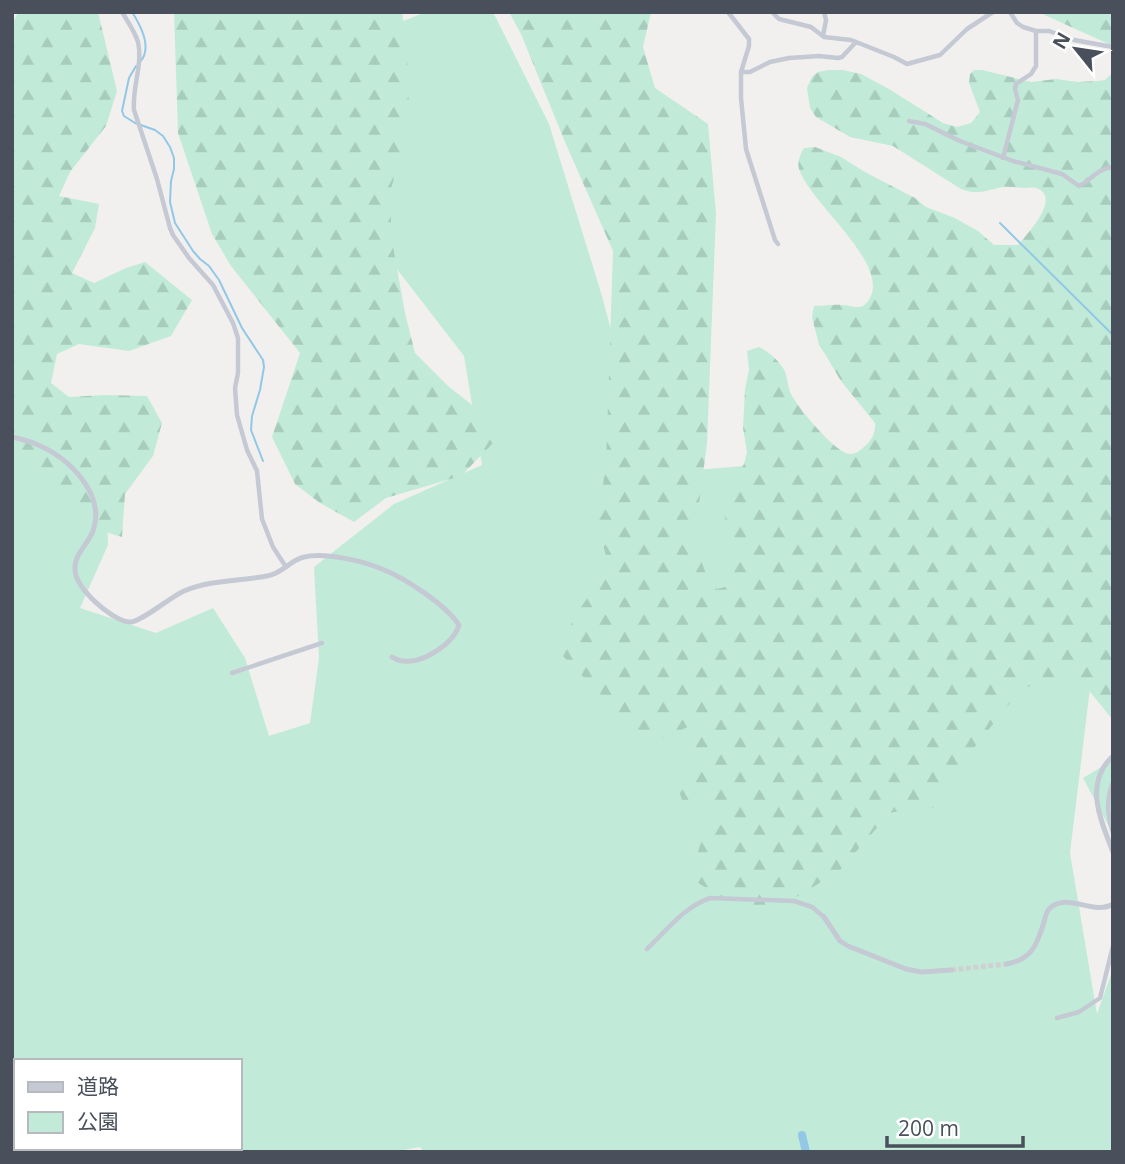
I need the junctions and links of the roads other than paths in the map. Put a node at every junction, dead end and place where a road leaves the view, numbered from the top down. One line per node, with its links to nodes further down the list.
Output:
1 (122, 12): 17 (street)
2 (728, 12): 11 (street)
3 (772, 12): 8 (street)
4 (824, 12): 8 (street)
5 (993, 12): 9 (street)
6 (1010, 12): 7 (street)
7 (1035, 31): 10 (street); 13 (street)
8 (823, 36): 9 (street)
9 (856, 42): 11 (street)
10 (1113, 47)
11 (741, 72): 15 (street)
12 (909, 121): 13 (street)
13 (1003, 158): 14 (street)
14 (1113, 167)
15 (778, 244)
16 (12, 437): 17 (street)
17 (286, 567): 19 (street)
18 (322, 643): 20 (street)
19 (392, 657)
20 (232, 673)
21 (1113, 756): 24 (street)
22 (1113, 782): 23 (street)
23 (1113, 832)
24 (1113, 852)
25 (1113, 904): 29 (street)
26 (824, 918): 28 (street); 30 (street)
27 (1113, 946): 31 (street)
28 (647, 948)
29 (1007, 964)
30 (951, 970)
31 (1057, 1018)

